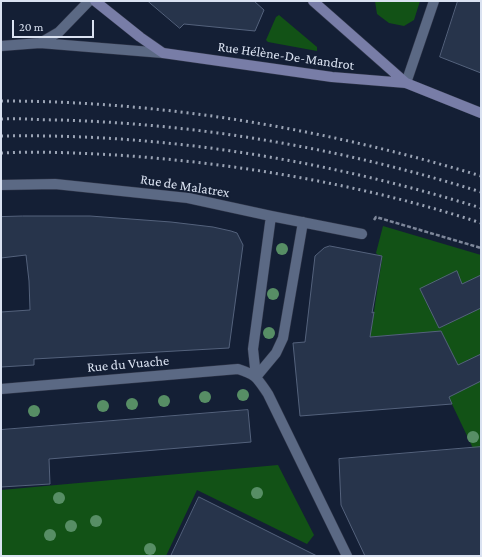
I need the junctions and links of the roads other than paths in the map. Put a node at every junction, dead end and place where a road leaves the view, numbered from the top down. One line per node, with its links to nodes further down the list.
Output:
1 (89, 1): 5 (street, Rue Hélène-De-Mandrot)
2 (95, 1): 7 (main road, Rue Hélène-De-Mandrot)
3 (313, 1): 8 (main road)
4 (434, 1): 8 (street)
5 (40, 43): 6 (street, Rue Hélène-De-Mandrot); 7 (street, Rue Hélène-De-Mandrot)
6 (1, 46)
7 (164, 53): 8 (main road, Rue Hélène-De-Mandrot)
8 (406, 84): 9 (main road)
9 (481, 113)
10 (1, 185): 11 (street, Rue de Malatrex)
11 (271, 216): 12 (street, Rue de Malatrex); 14 (street)
12 (303, 222): 13 (street, Rue de Malatrex); 14 (street)
13 (362, 234)
14 (256, 377): 15 (street, Rue du Vuache); 16 (street)
15 (1, 389)
16 (347, 556)

